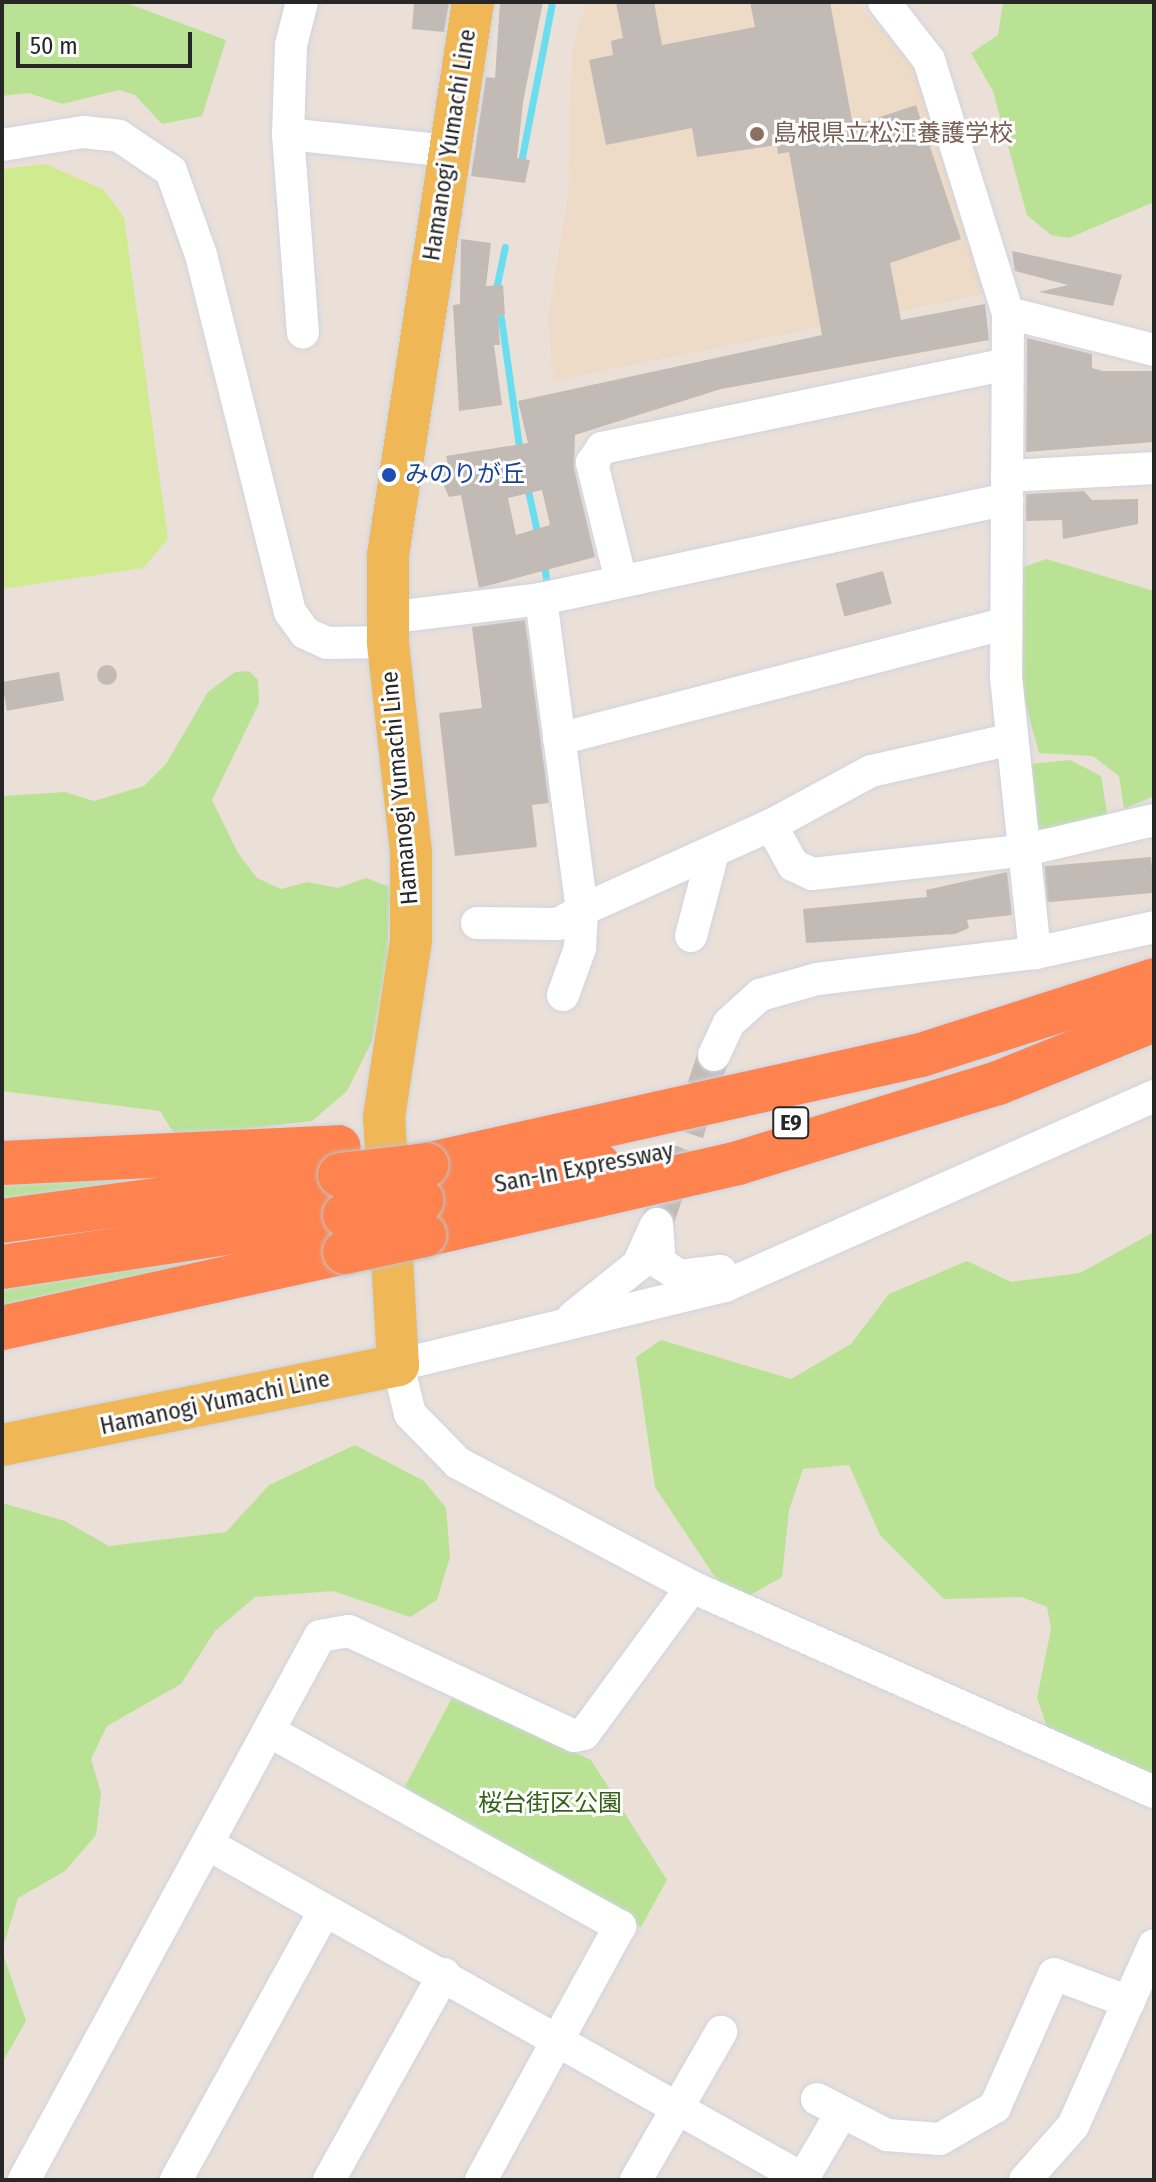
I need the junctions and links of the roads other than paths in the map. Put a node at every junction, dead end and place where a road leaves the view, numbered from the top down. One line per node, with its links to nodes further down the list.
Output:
1 (302, 2): 4 (street)
2 (473, 2): 6 (main road, Hamanogi Yumachi Line)
3 (884, 2): 7 (street)
4 (288, 134): 6 (street); 8 (street)
5 (2, 145): 16 (street)
6 (449, 151): 16 (main road, Hamanogi Yumachi Line)
7 (1008, 313): 9 (street); 10 (street)
8 (303, 332)
9 (1154, 350)
10 (1006, 364): 12 (street); 13 (street)
11 (1154, 468): 12 (street)
12 (1007, 488): 13 (street); 15 (street)
13 (621, 581): 14 (street)
14 (541, 599): 16 (street); 17 (street)
15 (1006, 623): 17 (street); 18 (street)
16 (387, 630): 41 (main road, Hamanogi Yumachi Line)
17 (559, 739): 23 (street)
18 (1008, 740): 20 (street); 21 (street)
19 (1154, 820): 21 (street)
20 (771, 825): 21 (street); 22 (street)
21 (1021, 851): 27 (street)
22 (713, 853): 23 (street); 26 (street)
23 (582, 910): 24 (street); 29 (street)
24 (477, 923)
25 (1154, 927): 27 (street)
26 (691, 936)
27 (1035, 953): 31 (street)
28 (1154, 980): 34 (highway, San-In Expressway / E9)
29 (563, 995)
30 (1154, 1020): 34 (highway)
31 (714, 1055)
32 (1154, 1096): 37 (street)
33 (2, 1163): 35 (highway)
34 (423, 1185): 35 (highway); 35 (highway, bridge)
35 (342, 1197): 36 (highway); 38 (highway); 40 (highway)
36 (2, 1221)
37 (832, 1238): 39 (street); 39 (street)
38 (2, 1267)
39 (559, 1327): 41 (street)
40 (2, 1328)
41 (398, 1365): 42 (main road, Hamanogi Yumachi Line); 43 (street)
42 (2, 1445)
43 (692, 1587): 44 (street); 45 (street)
44 (269, 1731): 46 (street); 52 (street)
45 (1154, 1792)
46 (211, 1846): 47 (street); 54 (street)
47 (325, 1910): 49 (street); 55 (street)
48 (1154, 1945): 50 (street)
49 (444, 1974): 52 (street); 56 (street)
50 (1129, 2002): 59 (street); 60 (street)
51 (721, 2032): 53 (street)
52 (558, 2040): 53 (street); 57 (street)
53 (677, 2108): 58 (street); 59 (street)
54 (31, 2178)
55 (176, 2180)
56 (329, 2180)
57 (481, 2180)
58 (636, 2180)
59 (803, 2180)
60 (1025, 2180)

